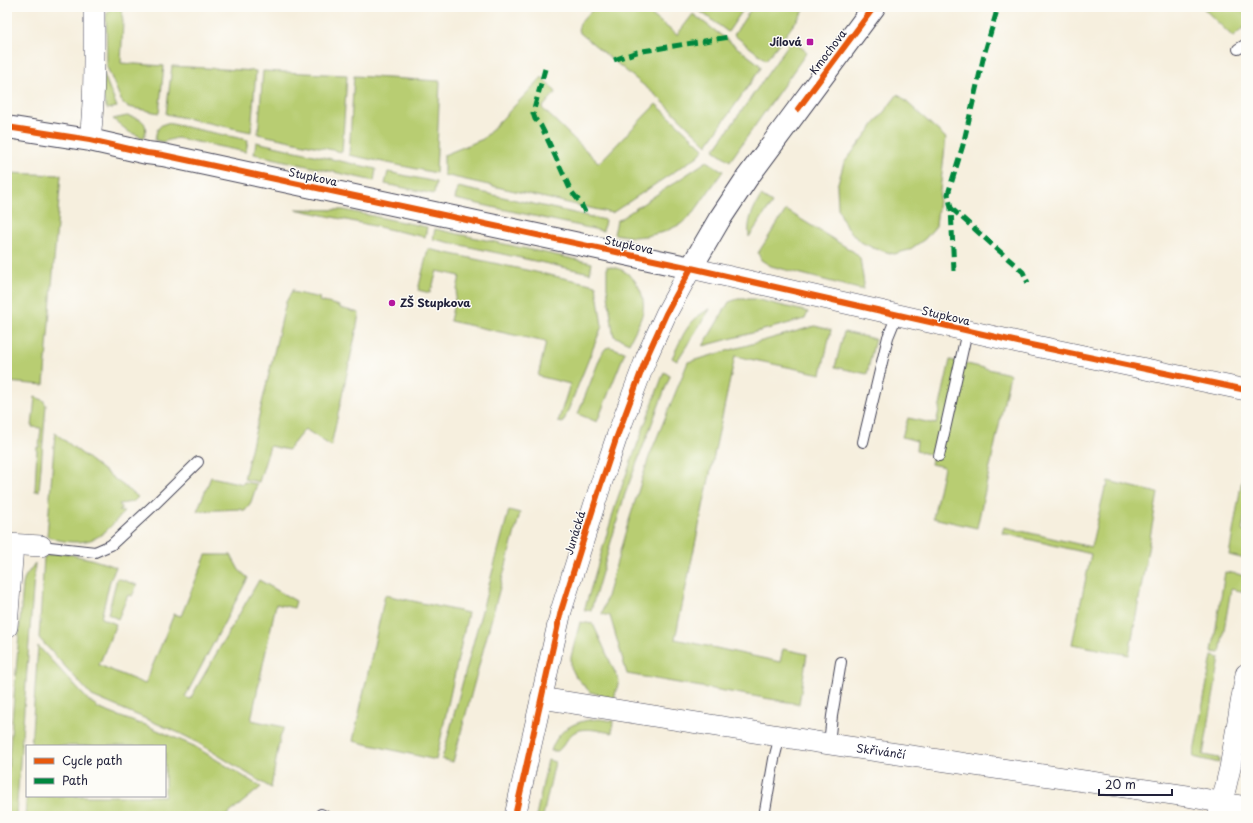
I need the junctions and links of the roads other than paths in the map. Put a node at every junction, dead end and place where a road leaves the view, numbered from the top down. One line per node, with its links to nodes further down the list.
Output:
1 (93, 7): 4 (street)
2 (874, 7): 5 (street, Kmochova)
3 (7, 127): 4 (street, Stupkova)
4 (90, 140): 5 (street, Stupkova)
5 (691, 268): 6 (street, Stupkova); 17 (street, Junácká)
6 (897, 315): 7 (street, Stupkova); 9 (lane)
7 (967, 331): 8 (street, Stupkova); 10 (lane)
8 (1246, 390)
9 (863, 442)
10 (939, 456)
11 (198, 462): 13 (lane)
12 (10, 544): 13 (street); 14 (street)
13 (40, 546)
14 (7, 627)
15 (841, 662): 19 (lane)
16 (1246, 674): 21 (street)
17 (541, 698): 18 (street, Skřivánčí); 22 (street, Junácká)
18 (780, 736): 19 (street, Skřivánčí); 23 (lane)
19 (829, 744): 21 (street, Skřivánčí)
20 (1246, 807): 21 (street, Skřivánčí)
21 (1220, 809)
22 (515, 816)
23 (764, 816)

